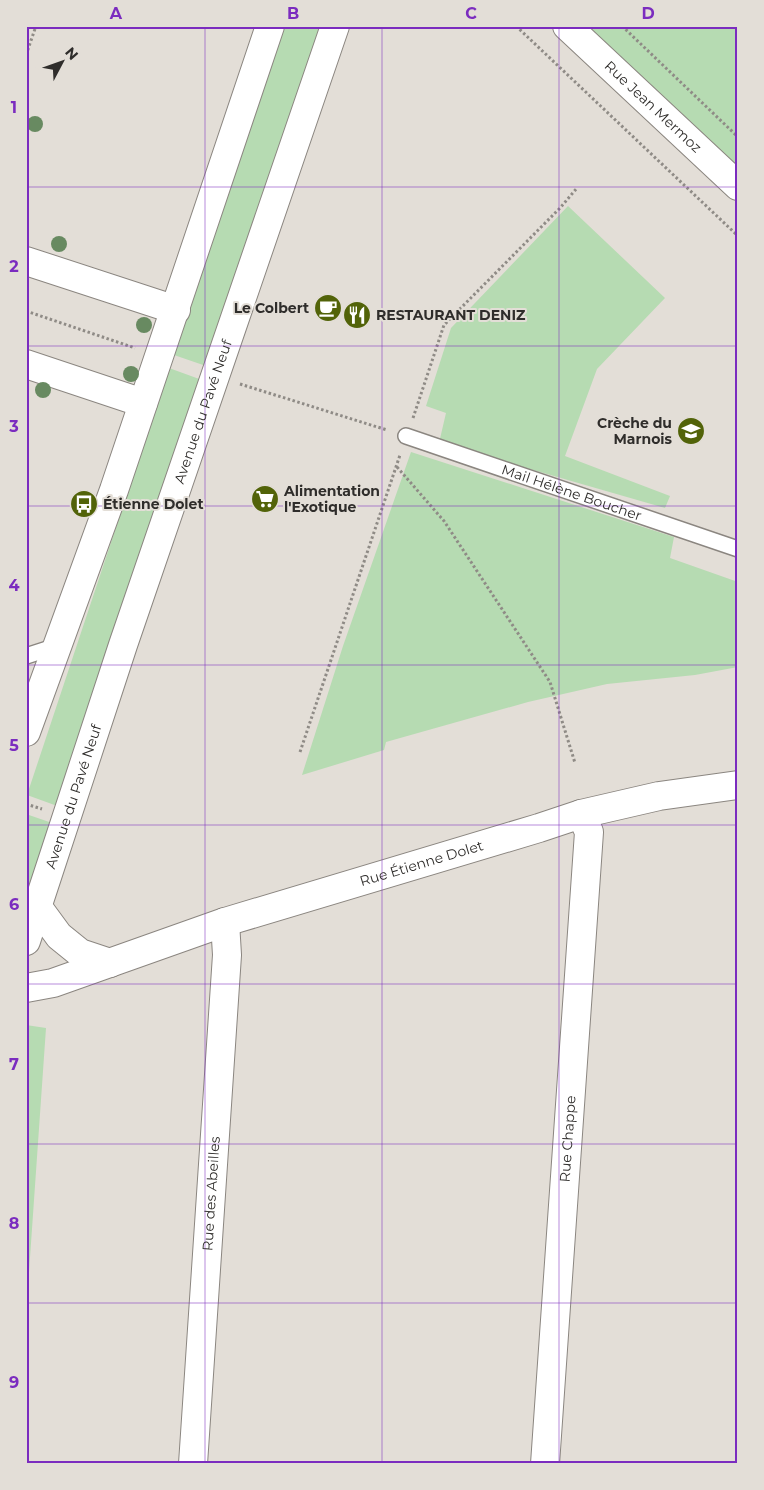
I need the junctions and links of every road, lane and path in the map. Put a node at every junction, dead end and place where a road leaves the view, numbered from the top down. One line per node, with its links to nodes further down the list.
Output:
1 (36, 26): 7 (path)
2 (270, 26): 13 (street)
3 (335, 26): 26 (street, Avenue du Pavé Neuf)
4 (516, 26): 11 (path)
5 (567, 26): 9 (street, Rue Jean Mermoz)
6 (622, 26): 8 (path)
7 (26, 56)
8 (738, 137)
9 (738, 186)
10 (577, 188): 16 (path)
11 (738, 236)
12 (26, 261): 13 (street)
13 (176, 310): 15 (street)
14 (26, 364): 15 (street)
15 (143, 403): 19 (street)
16 (406, 436): 17 (path); 18 (lane, Mail Hélène Boucher)
17 (396, 466): 22 (path); 23 (path)
18 (738, 549)
19 (57, 646): 20 (lane); 21 (street)
20 (26, 656)
21 (26, 732)
22 (300, 752)
23 (576, 763)
24 (738, 785): 25 (street, Rue Étienne Dolet)
25 (581, 814): 27 (street, Rue Étienne Dolet); 32 (street, Rue Chappe)
26 (37, 906): 28 (street, Avenue du Pavé Neuf); 29 (street)
27 (224, 922): 29 (street, Rue Étienne Dolet); 31 (street, Rue des Abeilles)
28 (26, 941)
29 (110, 963): 30 (street, Rue Étienne Dolet)
30 (26, 988)
31 (194, 1464)
32 (544, 1464)

